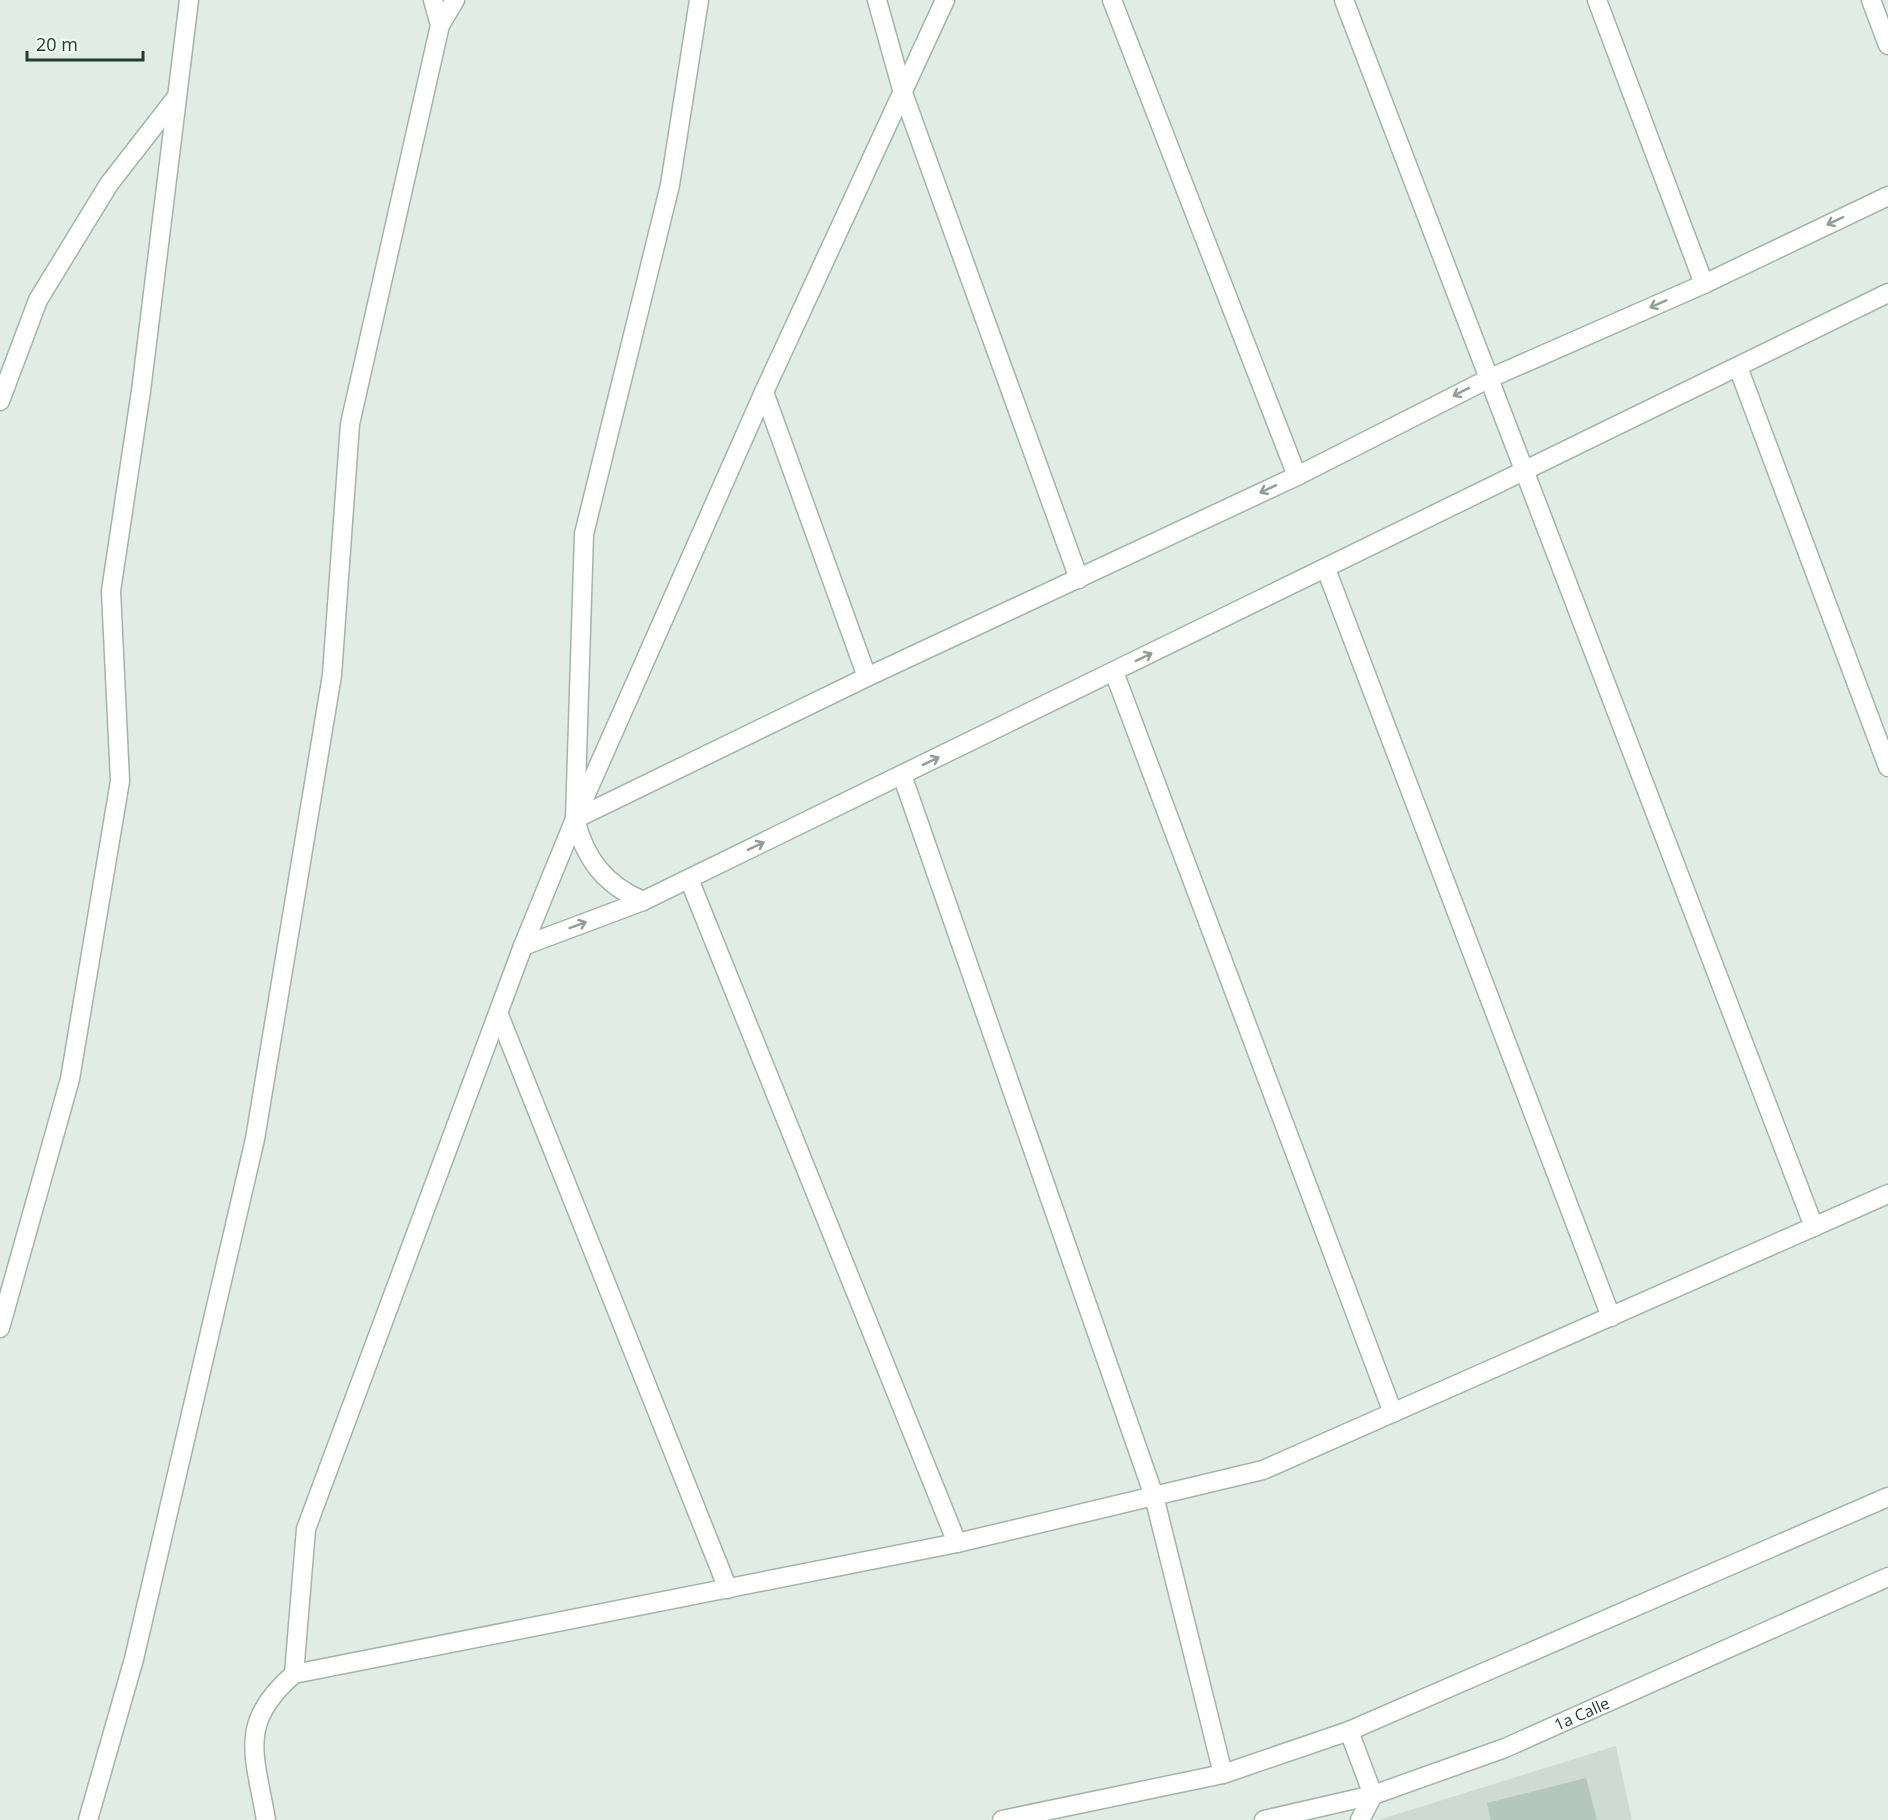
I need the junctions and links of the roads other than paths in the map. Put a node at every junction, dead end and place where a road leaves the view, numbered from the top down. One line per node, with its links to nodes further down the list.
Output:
1 (189, 0): 14 (street)
2 (433, 0): 11 (street)
3 (454, 0): 11 (street)
4 (699, 0): 30 (street)
5 (877, 0): 13 (street)
6 (945, 0): 13 (street)
7 (1112, 0): 23 (street)
8 (1344, 0): 19 (street)
9 (1597, 0): 16 (street)
10 (1871, 0): 12 (street)
11 (440, 25): 49 (street)
12 (1888, 45)
13 (903, 93): 20 (street); 25 (street)
14 (175, 99): 21 (street); 38 (street)
15 (1888, 196): 16 (street, one-way to 16)
16 (1704, 284): 19 (street, one-way to 19)
17 (1888, 293): 18 (street)
18 (1738, 367): 22 (street); 28 (street)
19 (1488, 379): 22 (street); 23 (street, one-way to 23)
20 (764, 392): 27 (street); 30 (street)
21 (0, 401)
22 (1524, 472): 24 (street); 36 (street)
23 (1297, 476): 25 (street, one-way to 25)
24 (1326, 569): 26 (street, one-way to 24); 37 (street)
25 (1079, 579): 27 (street)
26 (1114, 672): 29 (street, one-way to 26); 39 (street)
27 (867, 677): 30 (street)
28 (1888, 767)
29 (902, 775): 31 (street, one-way to 29); 40 (street)
30 (575, 819): 32 (street); 33 (street)
31 (690, 879): 32 (street); 42 (street)
32 (643, 901): 33 (street, one-way to 32)
33 (523, 946): 34 (street)
34 (500, 1015): 44 (street); 45 (street)
35 (1888, 1194): 36 (street)
36 (1814, 1227): 37 (street)
37 (1611, 1317): 39 (street)
38 (0, 1328)
39 (1393, 1413): 40 (street)
40 (1154, 1496): 42 (street); 47 (street)
41 (1888, 1497): 46 (street)
42 (957, 1543): 44 (street)
43 (1888, 1577): 48 (street, 1a Calle)
44 (728, 1589): 45 (street)
45 (294, 1674): 50 (street)
46 (1349, 1731): 47 (street); 48 (street)
47 (1223, 1774): 51 (street)
48 (1373, 1795): 52 (street, 1a Calle); 53 (street)
49 (88, 1820)
50 (266, 1820)
51 (1002, 1820)
52 (1264, 1820)
53 (1360, 1820)

